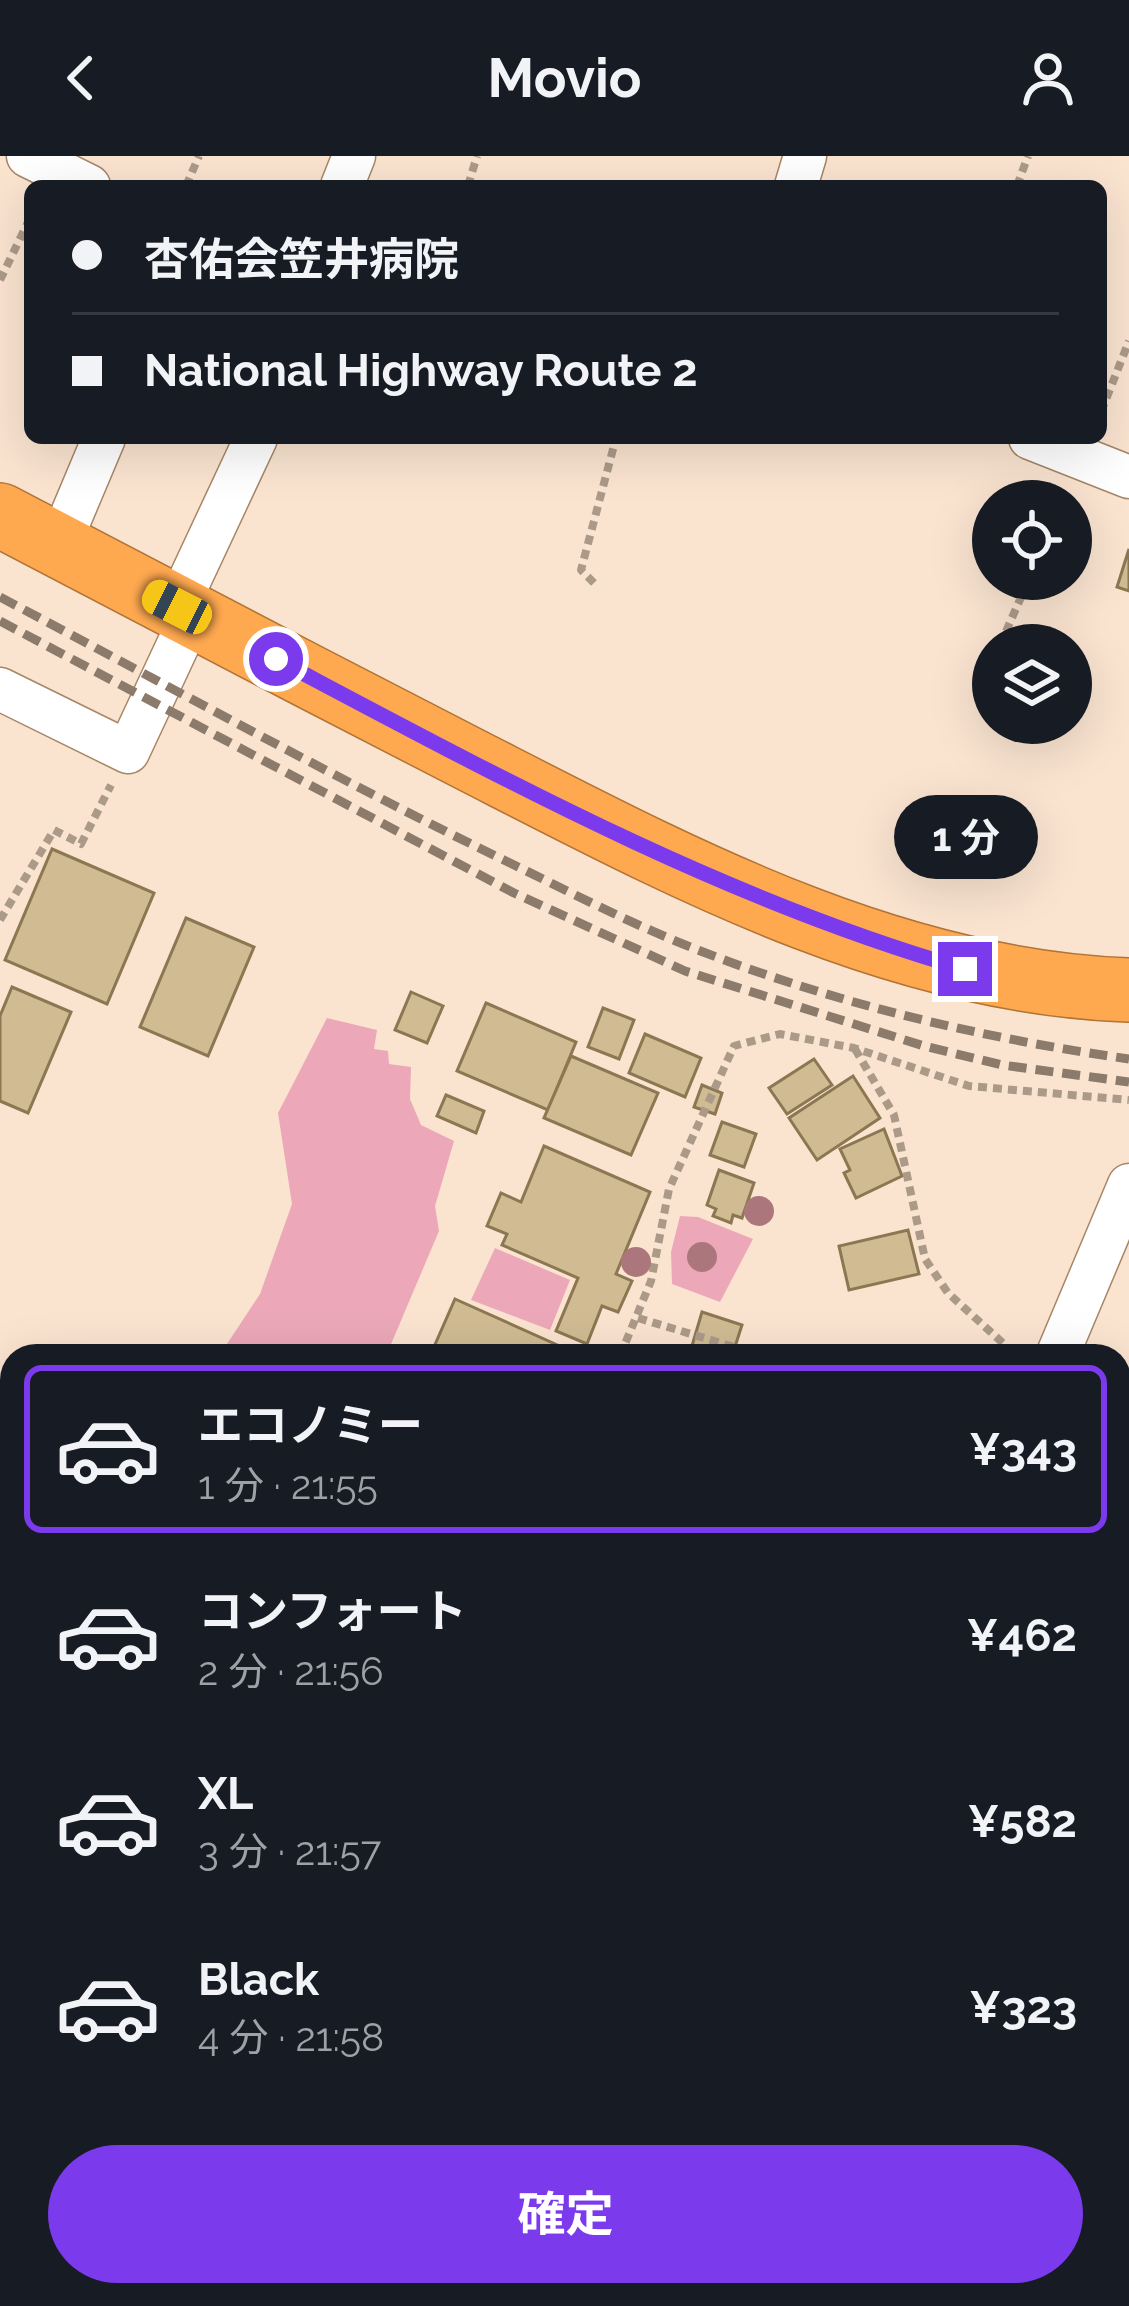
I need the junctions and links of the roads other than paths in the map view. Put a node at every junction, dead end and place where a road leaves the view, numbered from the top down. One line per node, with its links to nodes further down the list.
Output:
1 (28, 156): 2 (street)
2 (90, 175)
3 (101, 444): 8 (street)
4 (254, 444): 9 (street)
5 (1045, 444): 6 (street)
6 (1129, 477)
7 (0, 515): 8 (highway)
8 (59, 545): 9 (highway)
9 (184, 611): 10 (street); 11 (highway)
10 (0, 689)
11 (1129, 990)
12 (1129, 1185): 13 (street)
13 (1115, 1253): 14 (street)
14 (1064, 1344)

